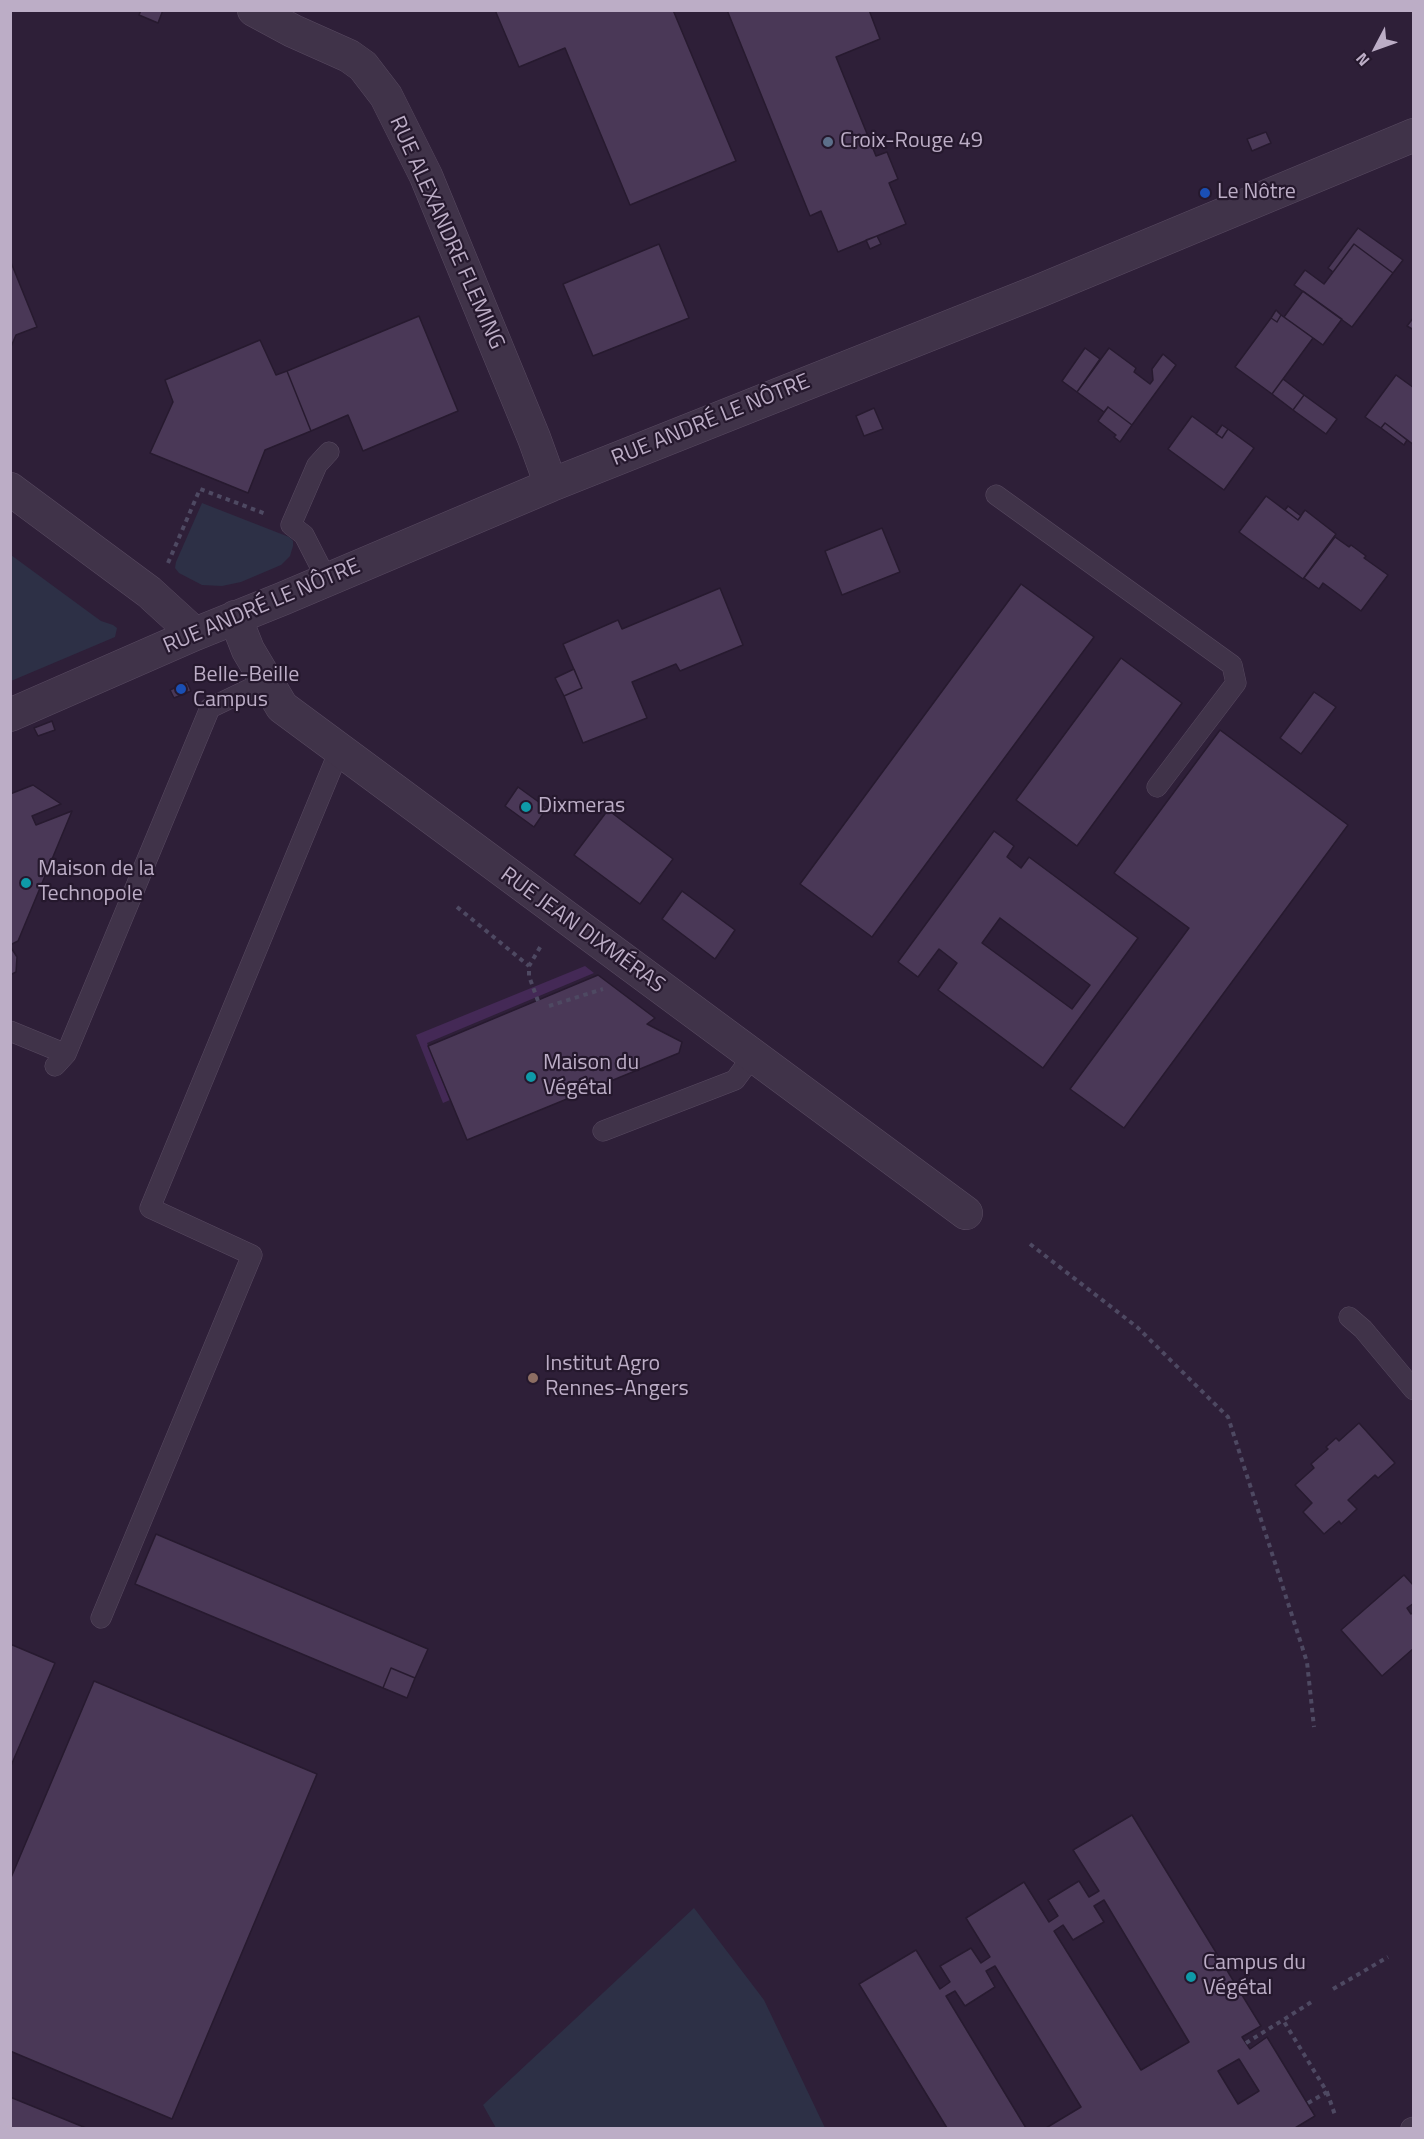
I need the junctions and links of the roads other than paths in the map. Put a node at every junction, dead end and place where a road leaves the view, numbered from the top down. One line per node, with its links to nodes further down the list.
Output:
1 (254, 10): 4 (street, RUE ALEXANDRE FLEMING)
2 (1413, 135): 4 (street, RUE ANDRÉ LE NÔTRE)
3 (329, 452): 7 (lane)
4 (551, 485): 7 (street, RUE ANDRÉ LE NÔTRE)
5 (10, 489): 9 (street)
6 (996, 495): 13 (lane)
7 (327, 580): 8 (street, RUE ANDRÉ LE NÔTRE)
8 (235, 617): 9 (street, RUE ANDRÉ LE NÔTRE); 10 (street, RUE JEAN DIXMÉRAS)
9 (195, 634): 11 (street, RUE ANDRÉ LE NÔTRE)
10 (266, 681): 12 (street, RUE JEAN DIXMÉRAS); 14 (lane)
11 (10, 715)
12 (339, 751): 15 (street, RUE JEAN DIXMÉRAS); 20 (lane)
13 (1156, 787)
14 (10, 1031)
15 (752, 1057): 16 (lane); 17 (street, RUE JEAN DIXMÉRAS)
16 (603, 1131)
17 (966, 1213)
18 (1349, 1317): 19 (lane)
19 (1413, 1390)
20 (101, 1618)

